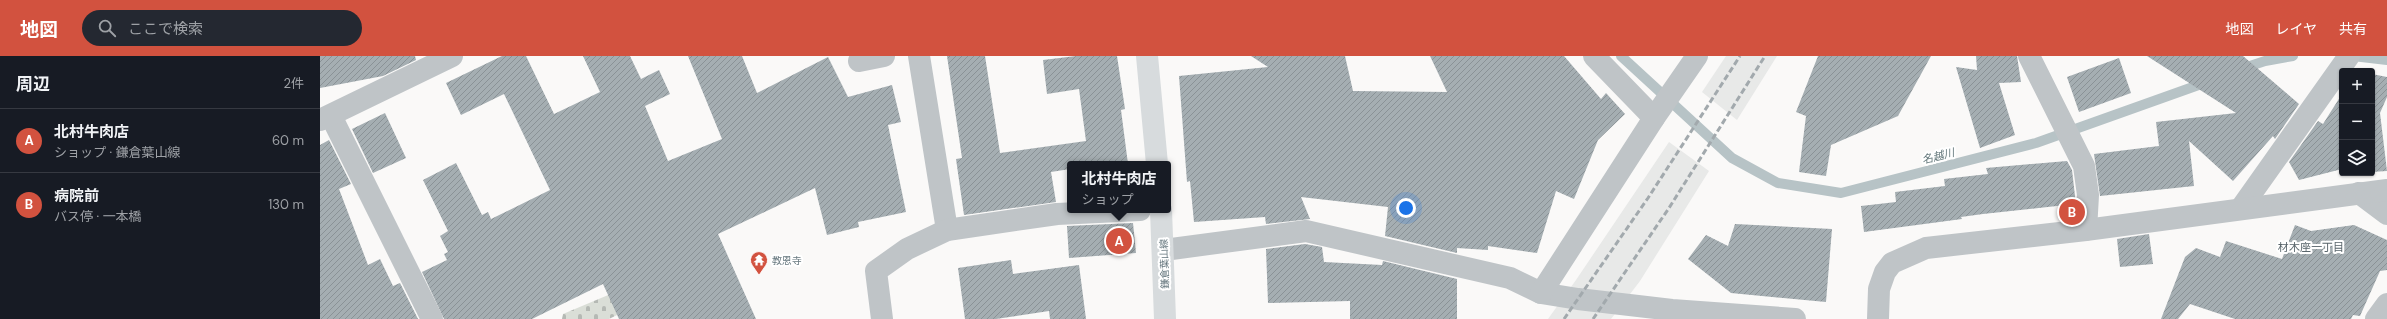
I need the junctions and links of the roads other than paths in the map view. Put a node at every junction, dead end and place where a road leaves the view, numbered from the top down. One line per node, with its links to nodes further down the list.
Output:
1 (452, 56): 10 (street)
2 (884, 56): 9 (street)
3 (919, 56): 19 (street)
4 (1147, 56): 12 (main road)
5 (1594, 56): 11 (street)
6 (1698, 56): 11 (street)
7 (2029, 56): 20 (street)
8 (2349, 56): 15 (street)
9 (859, 61)
10 (325, 118): 25 (street)
11 (1654, 118): 22 (street)
12 (1157, 161)
13 (2387, 190): 14 (street)
14 (2359, 193): 15 (street); 18 (street)
15 (2241, 208): 20 (street)
16 (1078, 213): 19 (street)
17 (1161, 213): 21 (main road, 鎌倉葉山線)
18 (2387, 214)
19 (947, 230): 26 (street)
20 (2086, 230): 24 (street)
21 (1164, 250): 22 (street); 27 (main road, 鎌倉葉山線)
22 (1542, 293): 28 (street)
23 (2387, 304): 29 (street)
24 (1872, 318)
25 (432, 319)
26 (882, 319)
27 (1165, 319)
28 (1795, 319)
29 (2376, 319)

